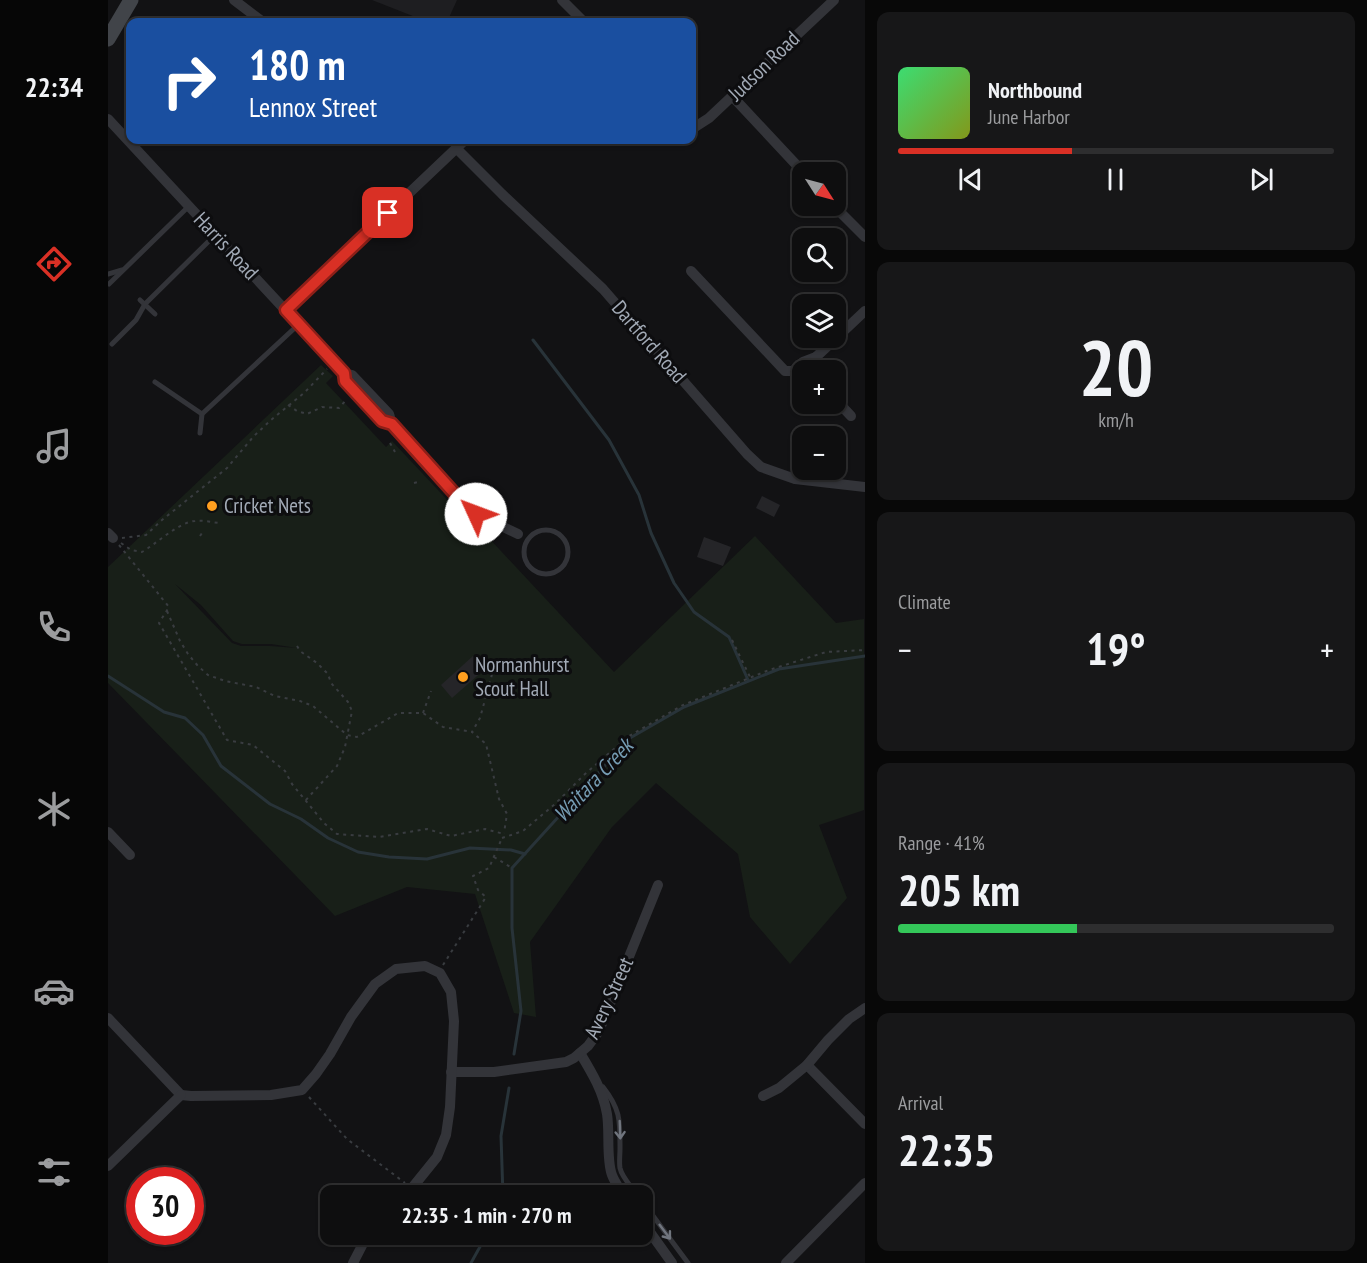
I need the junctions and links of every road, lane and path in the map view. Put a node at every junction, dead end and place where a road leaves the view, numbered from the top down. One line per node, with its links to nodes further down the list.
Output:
1 (131, 0): 7 (street)
2 (234, 0): 5 (street)
3 (561, 0): 6 (street)
4 (834, 0): 8 (street, Judson Road)
5 (258, 18)
6 (580, 18)
7 (108, 39)
8 (732, 96): 10 (street, Judson Road); 15 (street)
9 (108, 118): 11 (street, Harris Road)
10 (696, 126)
11 (126, 138)
12 (132, 144): 16 (street, Harris Road)
13 (460, 144): 14 (street)
14 (456, 148): 25 (street); 46 (street, Dartford Road)
15 (794, 162)
16 (189, 206): 18 (street, Harris Road); 20 (lane)
17 (844, 216): 19 (street)
18 (215, 234): 24 (lane); 25 (street, Harris Road)
19 (864, 237)
20 (123, 270): 22 (lane); 23 (lane)
21 (691, 272): 30 (street)
22 (108, 273)
23 (109, 284)
24 (142, 302): 27 (lane); 29 (lane)
25 (286, 310): 28 (street, Harris Road)
26 (864, 311): 30 (street)
27 (155, 314)
28 (299, 324): 32 (street, Harris Road); 38 (lane)
29 (111, 344)
30 (816, 357): 31 (street)
31 (815, 360)
32 (334, 362): 33 (street, Harris Road); 36 (path)
33 (344, 373): 35 (street, Harris Road); 40 (street, Harris Road)
34 (155, 382): 38 (lane)
35 (354, 390): 36 (path); 40 (street, Harris Road)
36 (288, 405): 50 (path)
37 (846, 411): 39 (street)
38 (202, 414): 41 (lane)
39 (851, 416)
40 (392, 424): 49 (street, Harris Road)
41 (200, 433)
42 (390, 443): 43 (path)
43 (395, 452)
44 (421, 481): 45 (path)
45 (414, 483)
46 (864, 487)
47 (219, 523): 50 (path)
48 (204, 530): 51 (path)
49 (518, 534): 52 (lane)
50 (111, 536): 53 (path)
51 (200, 536)
52 (528, 539): 52 (lane)
53 (167, 610): 62 (path); 63 (path)
54 (732, 640): 58 (path)
55 (297, 646): 62 (path)
56 (864, 650): 58 (path)
57 (494, 667): 61 (path)
58 (750, 677): 66 (path)
59 (431, 691): 60 (path)
60 (423, 713): 61 (path); 62 (path)
61 (472, 732): 65 (path)
62 (347, 735): 63 (path)
63 (305, 801): 65 (path)
64 (108, 832): 67 (street)
65 (504, 834): 66 (path)
66 (502, 838): 68 (path)
67 (130, 855)
68 (494, 857): 69 (path); 71 (path)
69 (512, 868)
70 (658, 885): 74 (street, Avery Street)
71 (443, 965)
72 (864, 1008): 75 (street)
73 (108, 1018): 78 (street)
74 (580, 1053): 76 (street, Avery Street); 77 (street)
75 (807, 1065): 79 (street); 81 (street)
76 (451, 1072): 78 (street); 85 (street)
77 (596, 1079): 86 (street); 87 (lane, one-way to 87)
78 (181, 1095): 82 (street)
79 (763, 1096)
80 (317, 1106): 84 (path)
81 (864, 1124)
82 (108, 1166)
83 (864, 1183): 94 (street)
84 (400, 1185)
85 (414, 1185)
86 (617, 1185)
87 (630, 1185)
88 (653, 1216): 93 (lane, one-way to 93)
89 (653, 1236): 92 (street)
90 (362, 1245): 91 (street)
91 (353, 1263)
92 (672, 1263)
93 (688, 1263)
94 (786, 1263)

